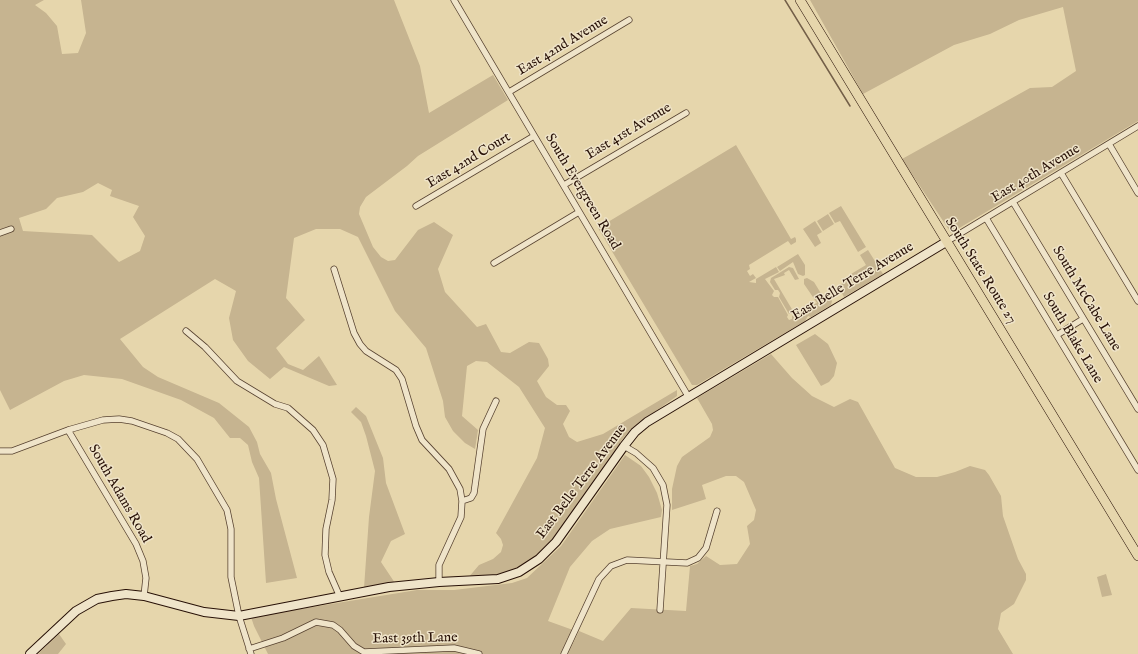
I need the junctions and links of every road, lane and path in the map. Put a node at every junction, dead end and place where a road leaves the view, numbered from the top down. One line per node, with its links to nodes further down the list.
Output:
1 (454, 0): 4 (street, South Evergreen Road)
2 (800, 0): 18 (main road, South State Route 27)
3 (629, 20): 4 (street, East 42nd Avenue)
4 (509, 92): 7 (street, South Evergreen Road)
5 (686, 113): 10 (street, East 41st Avenue)
6 (1138, 126): 8 (street, East 40th Avenue)
7 (534, 136): 10 (street, South Evergreen Road); 13 (street, East 42nd Court)
8 (1109, 144): 9 (street, East 40th Avenue); 11 (street)
9 (1060, 173): 12 (street, East 40th Avenue); 21 (street)
10 (564, 185): 14 (street, South Evergreen Road)
11 (1138, 192)
12 (1013, 202): 15 (street, East 40th Avenue); 22 (street, South McCabe Lane)
13 (416, 206)
14 (579, 212): 19 (street); 25 (street, South Evergreen Road)
15 (986, 218): 18 (street, East 40th Avenue); 24 (street, South Blake Lane)
16 (11, 228): 17 (street)
17 (0, 233)
18 (946, 242): 25 (street, East Belle Terre Avenue); 34 (main road, South State Route 27)
19 (494, 263)
20 (334, 269): 32 (street)
21 (1138, 301)
22 (1083, 319): 24 (street); 27 (street, South McCabe Lane)
23 (186, 331): 38 (street)
24 (1057, 335): 31 (street, South Blake Lane)
25 (688, 396): 29 (street, East Belle Terre Avenue)
26 (496, 401): 32 (street)
27 (1138, 409)
28 (68, 430): 30 (street); 37 (street, South Adams Road); 40 (street)
29 (624, 446): 35 (street); 36 (street, East Belle Terre Avenue)
30 (0, 451)
31 (1138, 470)
32 (462, 501): 36 (street)
33 (717, 511): 35 (street)
34 (1138, 556)
35 (662, 562): 39 (street); 44 (street)
36 (439, 582): 38 (street, East Belle Terre Avenue)
37 (144, 596): 40 (street, East Belle Terre Avenue); 42 (street, East Belle Terre Avenue)
38 (340, 597): 40 (street, East Belle Terre Avenue)
39 (660, 610)
40 (239, 616): 41 (street)
41 (250, 652): 43 (street, East 39th Lane)
42 (30, 654)
43 (479, 654)
44 (564, 654)

